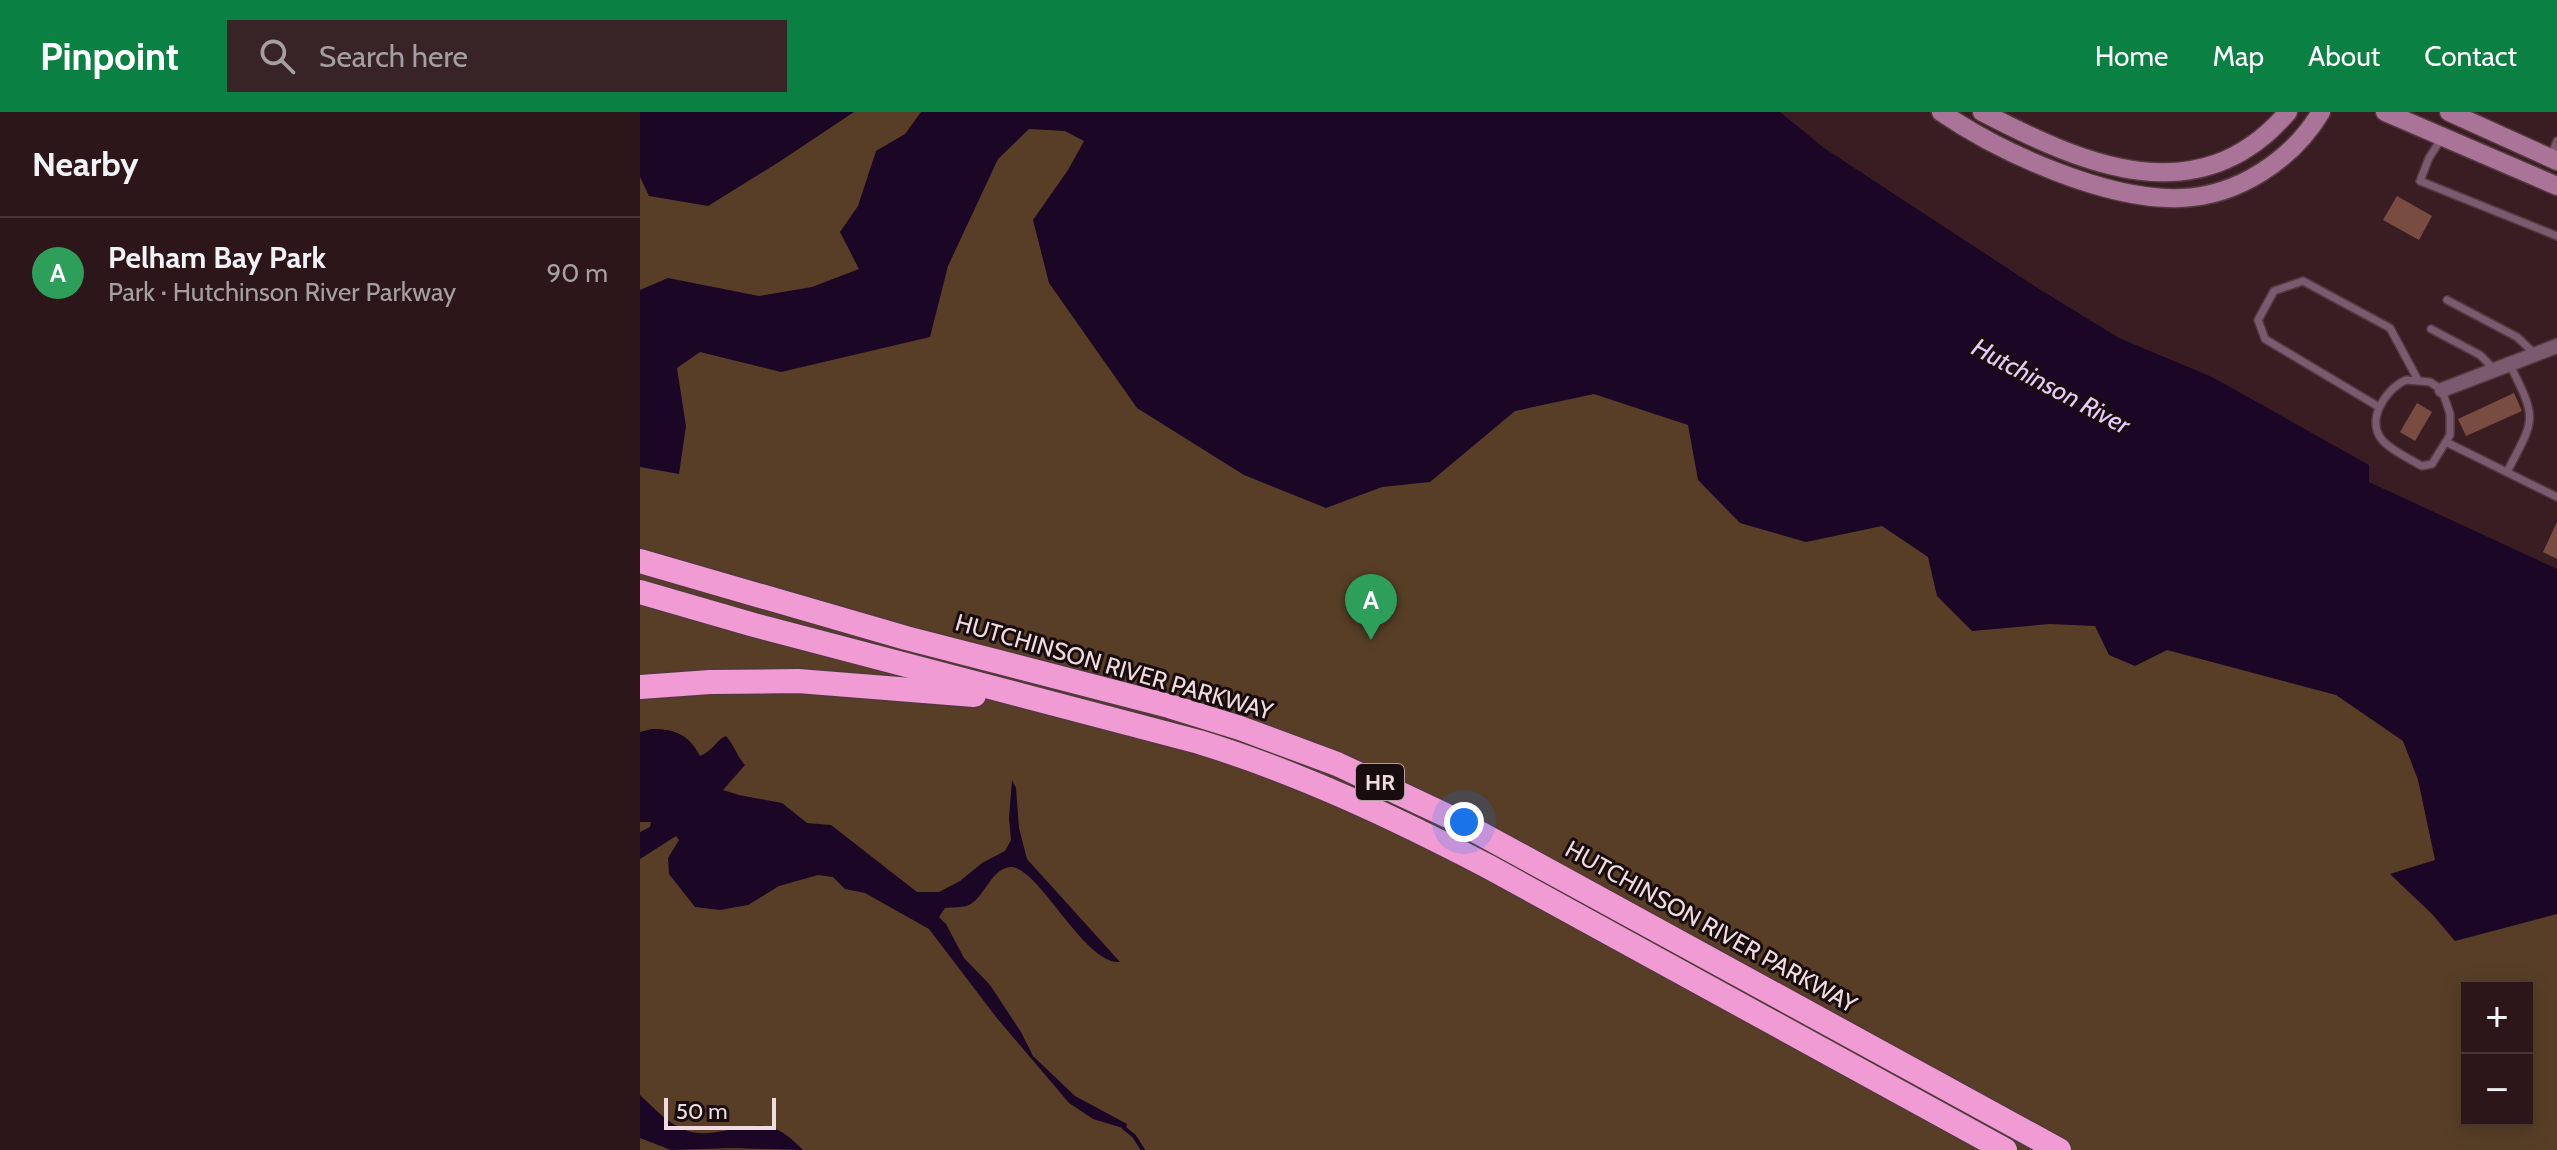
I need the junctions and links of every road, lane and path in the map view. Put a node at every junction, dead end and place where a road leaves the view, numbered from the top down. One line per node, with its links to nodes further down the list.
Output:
1 (1941, 112): 4 (main road)
2 (1982, 112): 3 (main road)
3 (2288, 112)
4 (2321, 112)
5 (2385, 112): 7 (main road)
6 (2449, 112): 8 (main road)
7 (2443, 137): 9 (main road); 10 (lane)
8 (2555, 153)
9 (2557, 186)
10 (2557, 236)
11 (2447, 300): 14 (lane)
12 (2431, 329): 16 (lane)
13 (2557, 346): 14 (street)
14 (2536, 354): 15 (street)
15 (2510, 365): 16 (street); 21 (lane)
16 (2495, 371): 18 (street)
17 (2418, 380): 18 (lane); 19 (lane); 19 (lane)
18 (2442, 390): 20 (lane)
19 (2379, 407): 20 (lane)
20 (2446, 442): 21 (lane)
21 (2507, 472): 22 (lane)
22 (2557, 497)
23 (640, 561): 28 (highway, HUTCHINSON RIVER PARKWAY / HR)
24 (640, 592): 26 (highway, HUTCHINSON RIVER PARKWAY / HR)
25 (640, 687): 26 (highway)
26 (1032, 698): 27 (highway, HUTCHINSON RIVER PARKWAY / HR)
27 (2005, 1150)
28 (2059, 1150)

